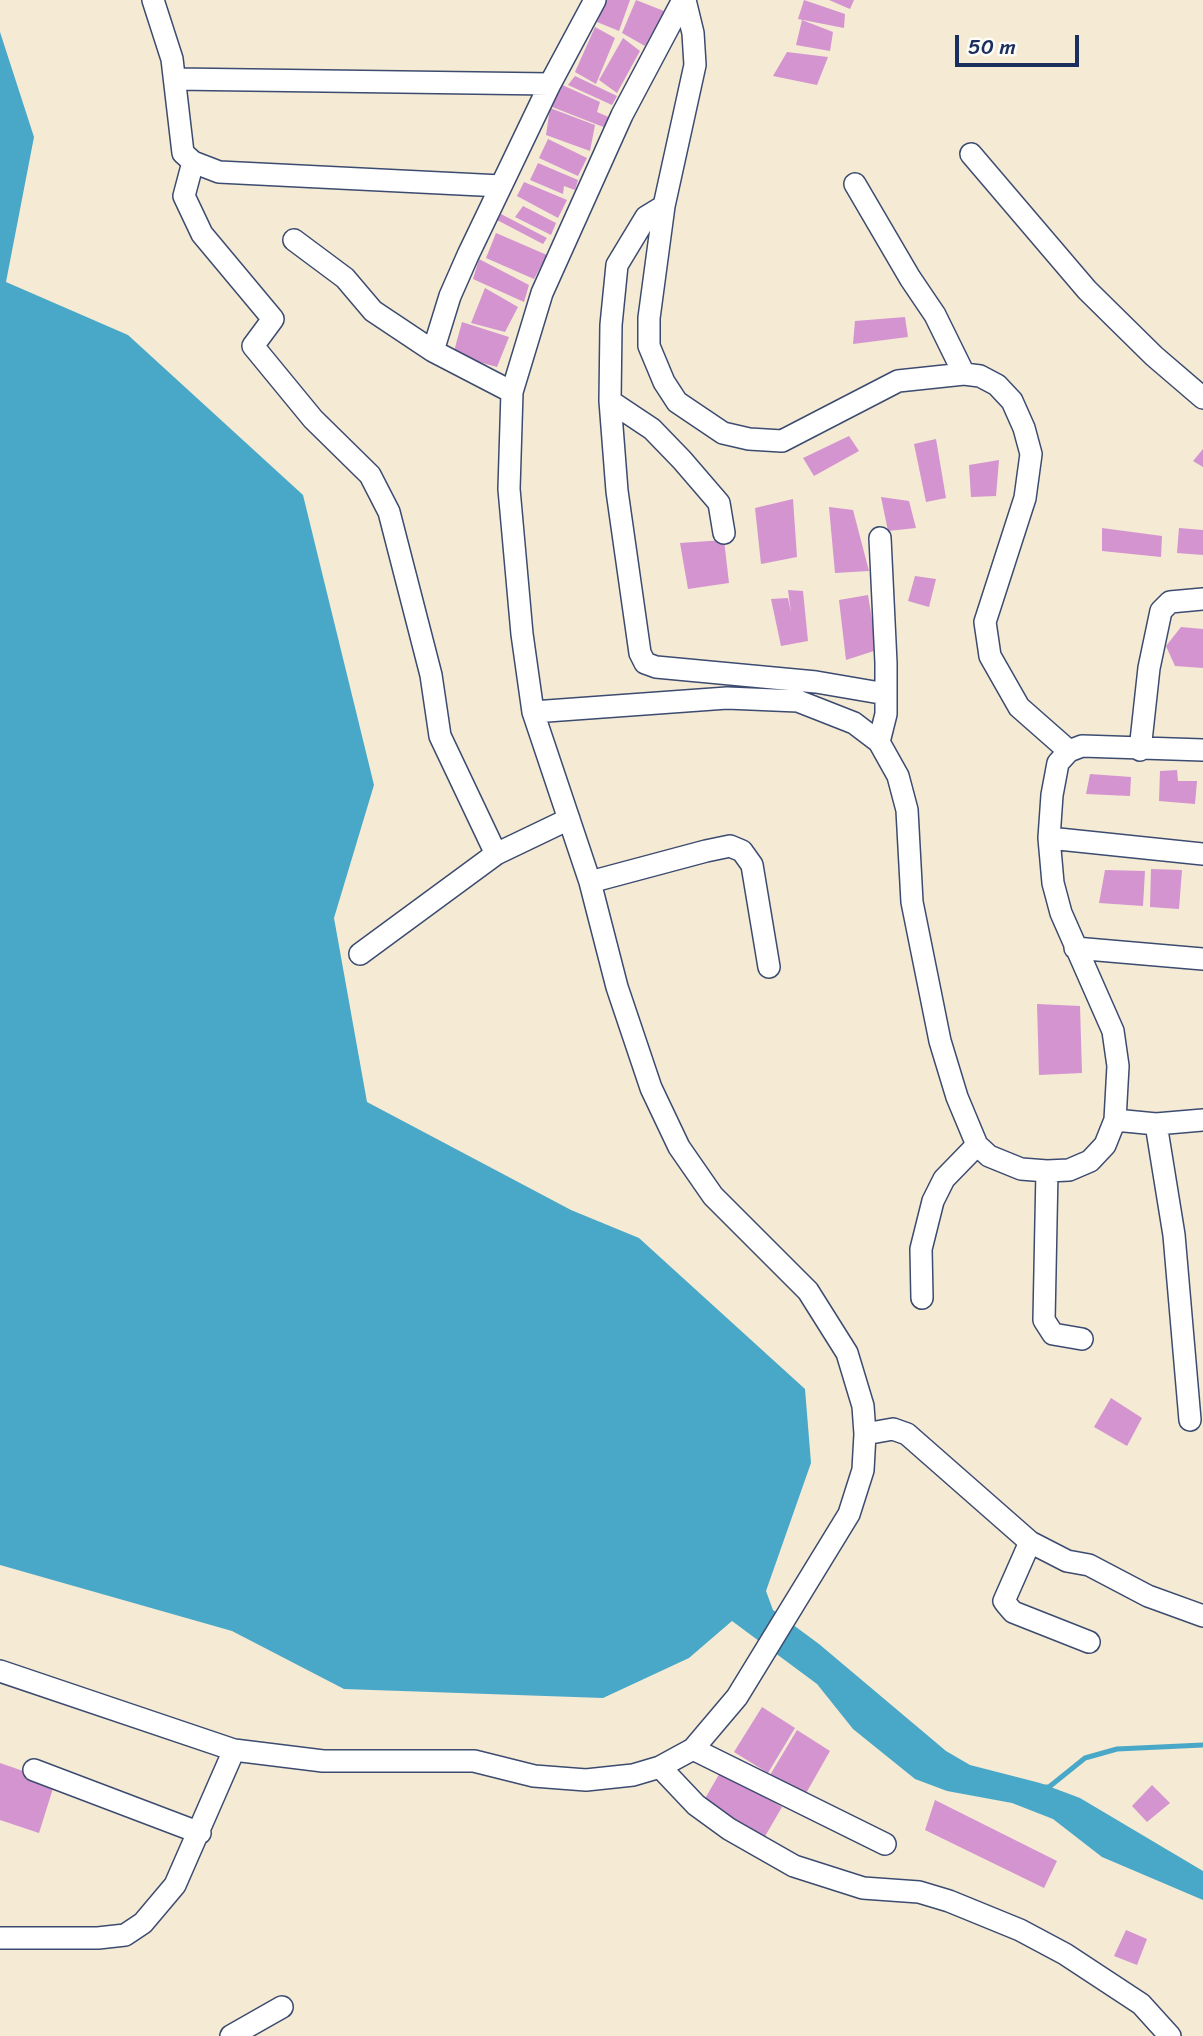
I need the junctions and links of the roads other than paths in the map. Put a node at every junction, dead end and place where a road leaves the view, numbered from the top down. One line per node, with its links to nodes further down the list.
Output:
1 (153, 0): 4 (street)
2 (595, 0): 5 (street)
3 (684, 0): 10 (street); 14 (street)
4 (175, 79): 5 (street); 7 (street)
5 (550, 84): 9 (street)
6 (971, 154): 15 (street)
7 (193, 162): 9 (street); 28 (street)
8 (855, 184): 13 (street)
9 (501, 186): 12 (street)
10 (664, 206): 13 (street); 16 (street)
11 (294, 240): 12 (street)
12 (433, 351): 14 (street)
13 (964, 374): 25 (street)
14 (512, 392): 21 (street)
15 (1203, 398)
16 (610, 401): 17 (street); 20 (street)
17 (724, 533)
18 (880, 538): 20 (street)
19 (1203, 599): 23 (street)
20 (886, 694): 22 (street)
21 (533, 712): 22 (street); 26 (street)
22 (879, 742): 38 (street)
23 (1140, 750): 24 (street); 25 (street)
24 (1203, 750)
25 (1069, 751): 27 (street)
26 (569, 818): 28 (street); 30 (street)
27 (1049, 838): 29 (street); 31 (street)
28 (496, 854): 32 (street)
29 (1203, 854)
30 (590, 882): 34 (street); 43 (street)
31 (1075, 948): 33 (street); 36 (street)
32 (360, 954)
33 (1203, 959)
34 (769, 967)
35 (1203, 1120): 37 (street)
36 (1115, 1121): 37 (street); 39 (street)
37 (1156, 1124): 42 (street)
38 (977, 1145): 39 (street); 40 (street)
39 (1047, 1171): 41 (street)
40 (922, 1298)
41 (1082, 1339)
42 (1190, 1420)
43 (865, 1434): 44 (street); 48 (street)
44 (1030, 1542): 45 (street); 46 (street)
45 (1203, 1616)
46 (1089, 1642)
47 (0, 1671): 49 (street)
48 (693, 1749): 50 (street); 53 (street)
49 (234, 1750): 50 (street); 52 (street)
50 (660, 1767): 57 (street)
51 (34, 1770): 52 (street)
52 (200, 1833): 54 (street)
53 (885, 1844)
54 (0, 1938)
55 (282, 2007): 56 (street)
56 (232, 2036)
57 (1170, 2036)

